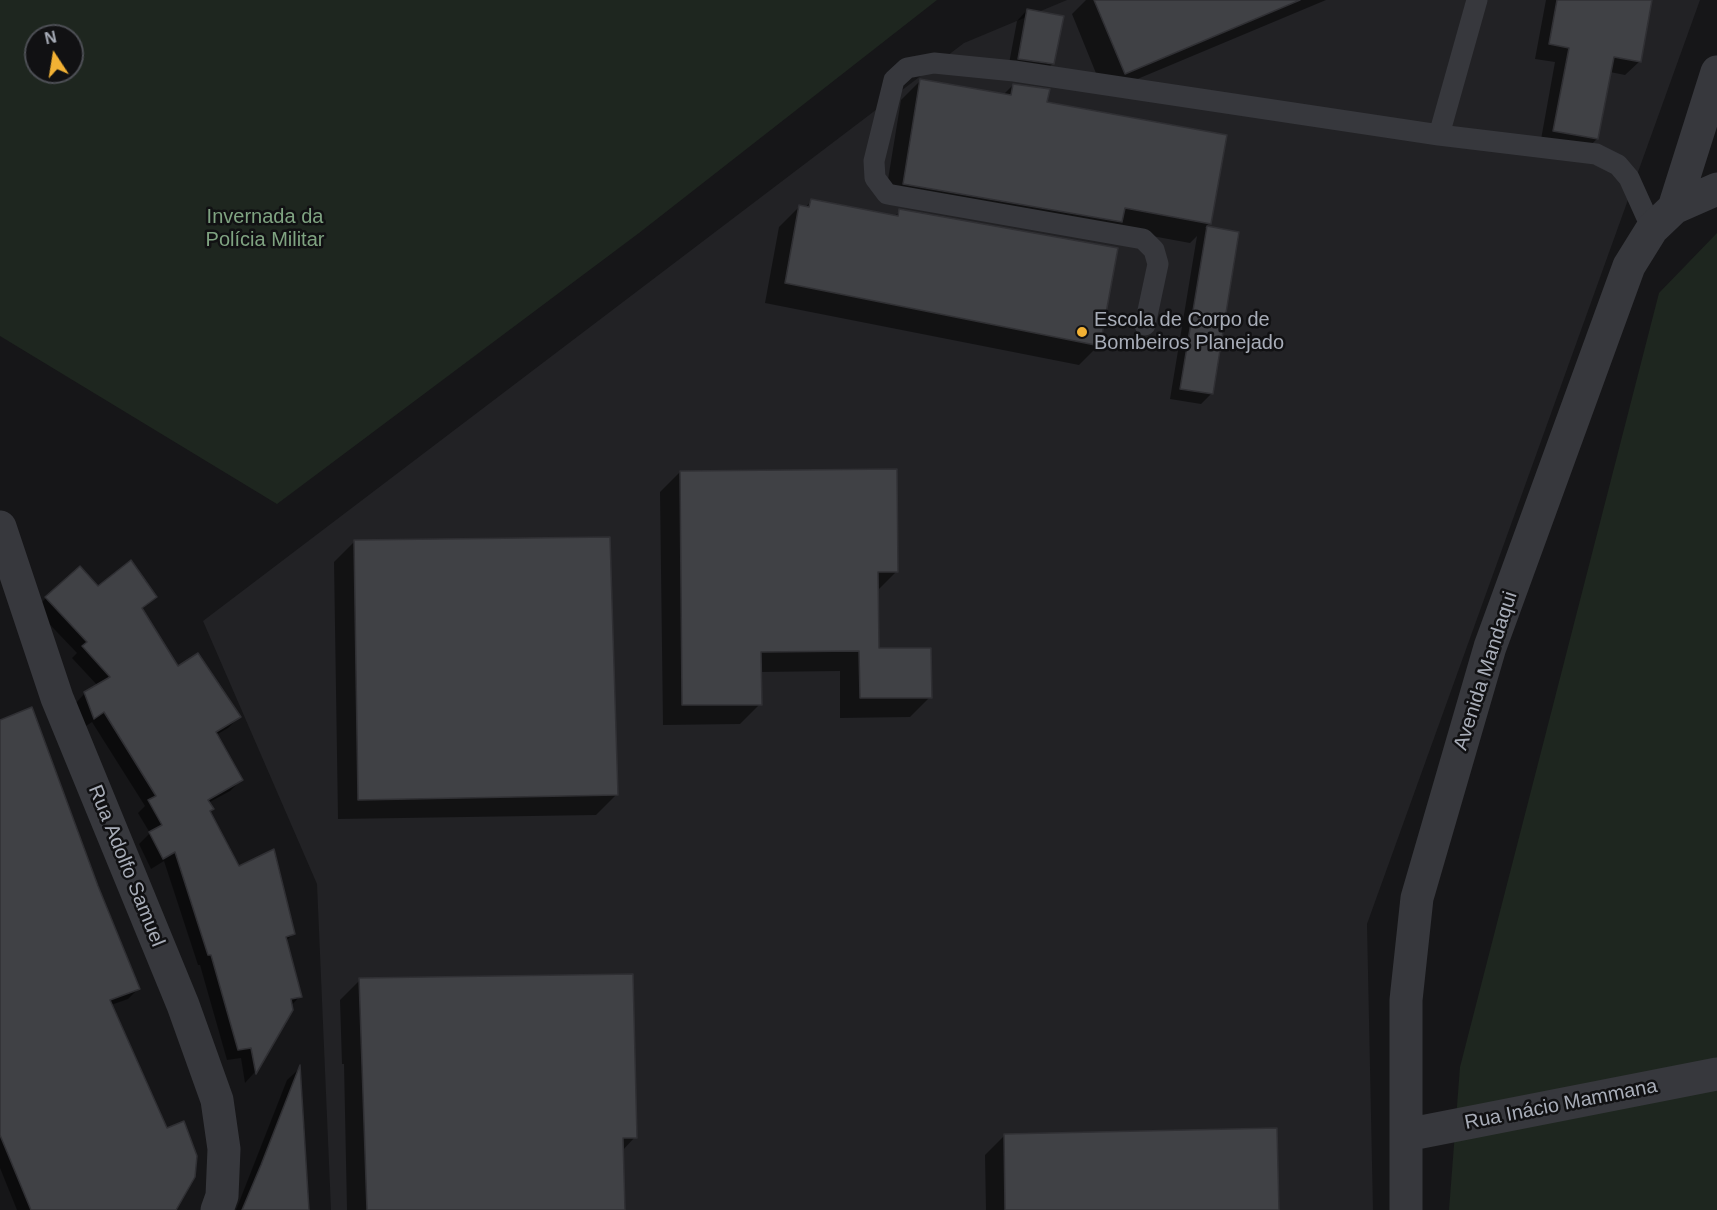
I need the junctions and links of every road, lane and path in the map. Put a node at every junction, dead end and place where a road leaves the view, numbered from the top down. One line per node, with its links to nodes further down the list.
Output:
1 (1477, 0): 3 (lane)
2 (1717, 72): 5 (street, Avenida Mandaqui)
3 (1439, 135): 5 (lane); 6 (lane)
4 (1717, 189): 5 (street)
5 (1663, 219): 9 (street, Avenida Mandaqui)
6 (1144, 325)
7 (0, 527): 10 (street, Rua Adolfo Samuel)
8 (1717, 1074): 9 (street, Rua Inácio Mammana)
9 (1406, 1135): 11 (street, Avenida Mandaqui)
10 (217, 1210)
11 (1406, 1210)

